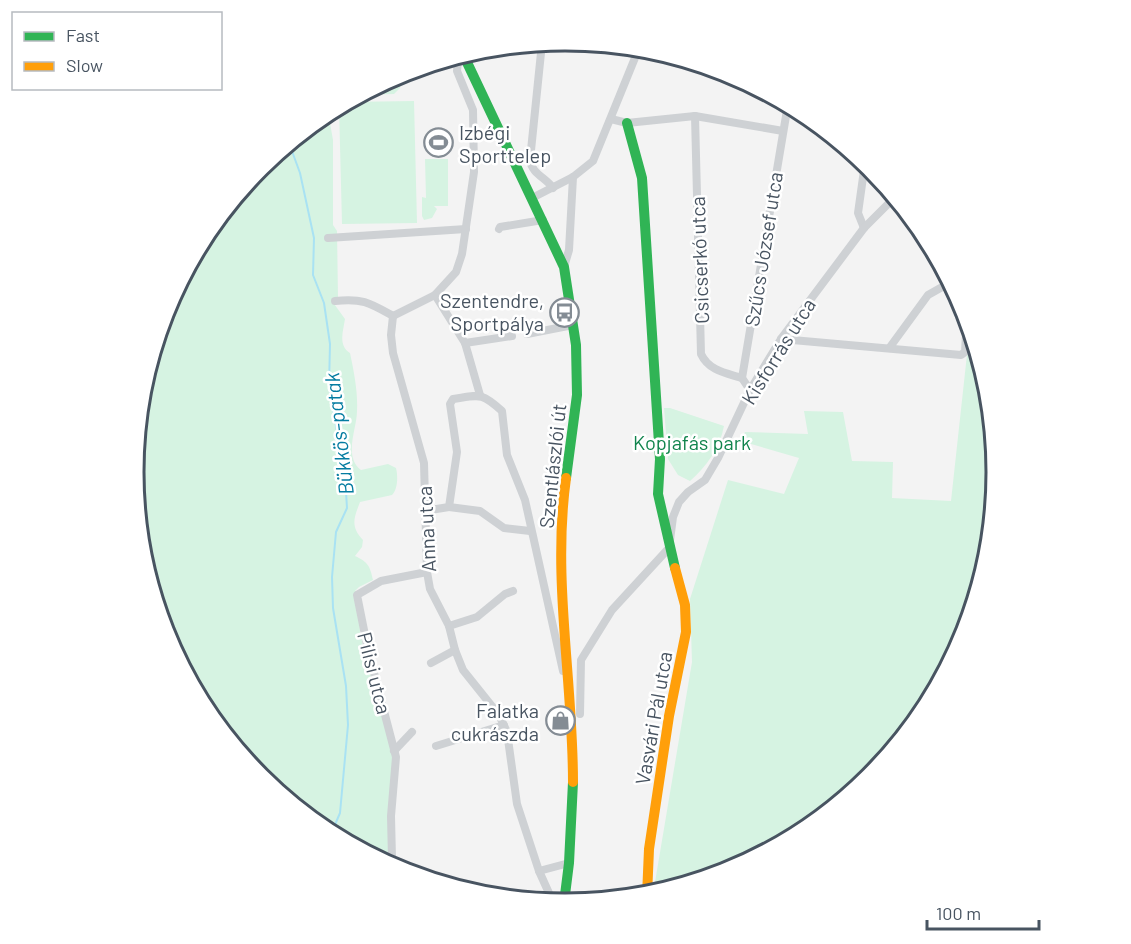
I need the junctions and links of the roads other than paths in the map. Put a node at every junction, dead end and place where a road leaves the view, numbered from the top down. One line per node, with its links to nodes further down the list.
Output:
1 (541, 52): 12 (street)
2 (635, 57): 7 (street)
3 (466, 63): 13 (main road, Szentlászlói út)
4 (458, 65): 17 (street)
5 (786, 114): 9 (street, Szűcs József utca)
6 (695, 116): 8 (street); 9 (street); 32 (street, Csicserkó utca)
7 (611, 119): 8 (street); 11 (street)
8 (627, 123): 38 (main road, Vasvári Pál utca)
9 (783, 131): 32 (street, Szűcs József utca)
10 (863, 174): 16 (street)
11 (573, 177): 12 (street); 20 (street)
12 (553, 188): 13 (street)
13 (532, 198): 15 (main road, Szentlászlói út)
14 (889, 203): 16 (street, Kisforrás utca)
15 (543, 220): 18 (street); 20 (main road, Szentlászlói út)
16 (864, 228): 28 (street, Kisforrás utca)
17 (466, 229): 19 (street); 22 (street)
18 (499, 229)
19 (328, 238)
20 (564, 267): 25 (main road, Szentlászlói út)
21 (943, 286): 31 (street)
22 (435, 296): 24 (street); 30 (street)
23 (335, 301): 24 (street)
24 (393, 316): 36 (street, Anna utca)
25 (573, 325): 26 (street); 44 (main road, Szentlászlói út)
26 (527, 334)
27 (512, 336): 30 (street)
28 (782, 339): 31 (street); 33 (street, Kisforrás utca)
29 (966, 342): 31 (street)
30 (465, 343): 34 (street)
31 (890, 347)
32 (742, 378): 33 (street)
33 (750, 390): 38 (street, Kisforrás utca)
34 (480, 395): 35 (street); 37 (street)
35 (449, 507): 36 (street); 37 (street)
36 (424, 512): 39 (street, Anna utca)
37 (530, 531): 44 (street)
38 (669, 548): 44 (street); 53 (main road, Vasvári Pál utca)
39 (427, 572): 41 (street, Anna utca); 49 (street, Pilisi utca)
40 (513, 591): 41 (street)
41 (449, 626): 42 (street, Anna utca)
42 (455, 650): 43 (street); 46 (street, Anna utca)
43 (431, 663)
44 (575, 699): 45 (street); 51 (main road, Szentlászlói út)
45 (580, 714)
46 (504, 726): 48 (street); 52 (street, Anna utca)
47 (412, 732): 49 (street, Pilisi utca)
48 (436, 746)
49 (394, 751): 50 (street, Pilisi utca)
50 (392, 856)
51 (569, 863): 52 (street); 55 (main road, Szentlászlói út)
52 (539, 871): 54 (street, Anna utca)
53 (647, 885)
54 (549, 892)
55 (565, 893)

